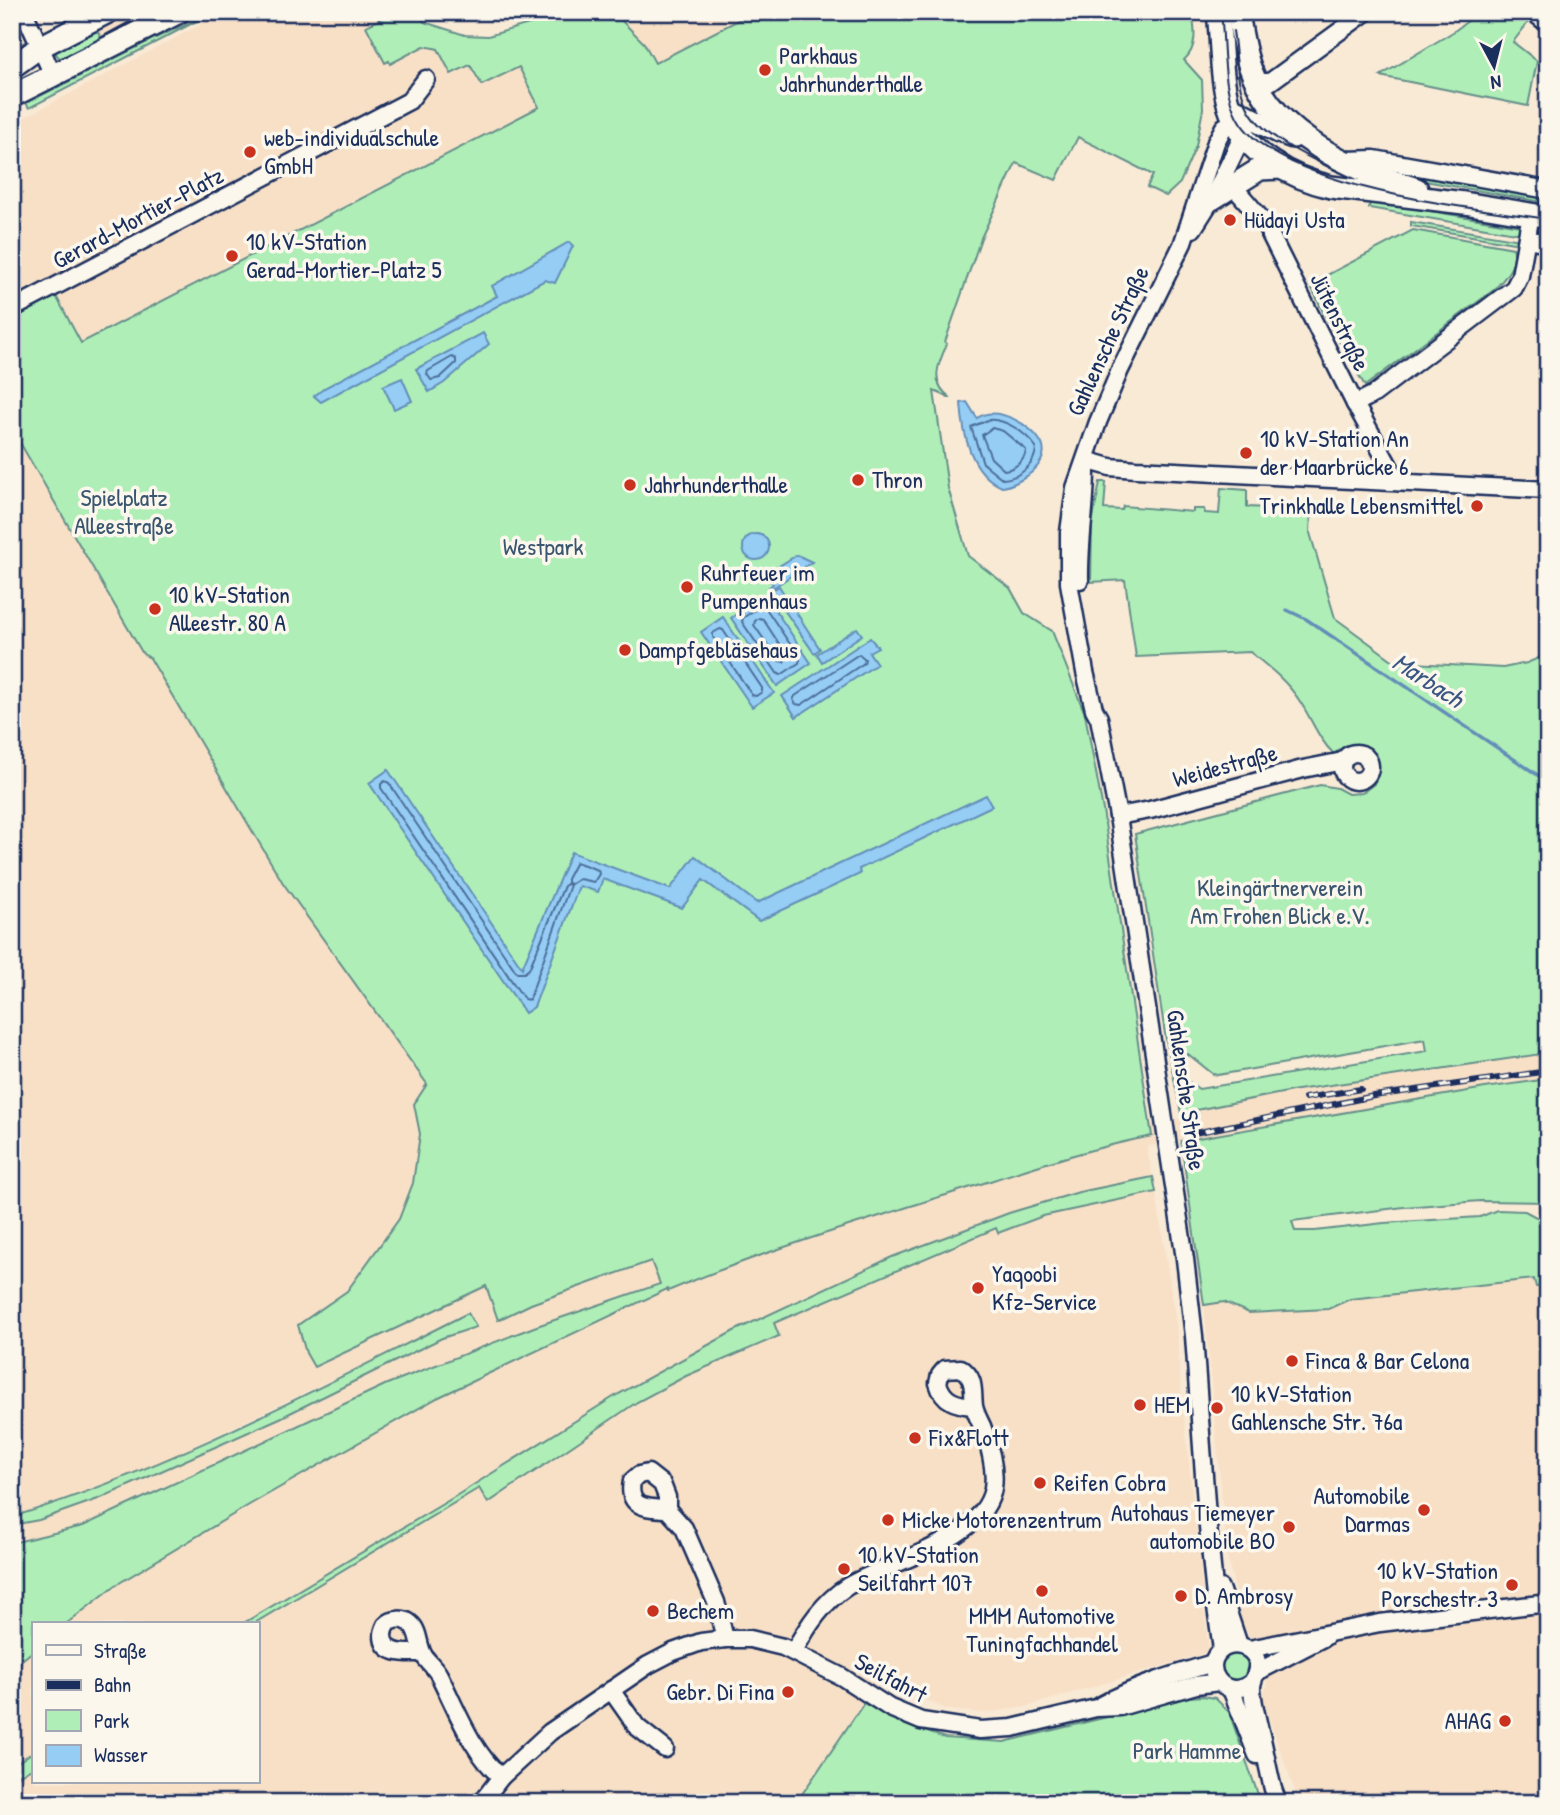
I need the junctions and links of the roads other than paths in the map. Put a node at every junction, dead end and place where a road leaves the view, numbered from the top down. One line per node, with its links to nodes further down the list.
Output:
1 (24, 12): 9 (street)
2 (108, 12): 9 (main road)
3 (179, 12): 11 (main road)
4 (1218, 12): 15 (main road)
5 (1238, 12): 13 (main road)
6 (1366, 12): 13 (street)
7 (1533, 12): 8 (street)
8 (1548, 24)
9 (40, 47): 10 (main road); 11 (street)
10 (12, 67)
11 (53, 75): 14 (main road)
12 (426, 79): 27 (street, Gerard-Mortier-Platz)
13 (1256, 82): 15 (main road); 16 (main road)
14 (12, 96)
15 (1239, 120): 16 (main road); 18 (main road); 21 (street, Gahlensche Straße); 26 (street, Gahlensche Straße)
16 (1316, 144): 17 (main road)
17 (1345, 160): 20 (street); 22 (main road)
18 (1281, 168): 19 (main road, Gahlensche Straße); 22 (main road)
19 (1234, 187): 21 (main road, Gahlensche Straße); 28 (street, Jütenstraße)
20 (1548, 190)
21 (1212, 199): 26 (street, Gahlensche Straße)
22 (1464, 203): 23 (main road)
23 (1539, 216): 24 (street)
24 (1527, 239): 25 (street); 28 (street)
25 (1548, 243)
26 (1182, 245): 29 (street, Gahlensche Straße)
27 (12, 309)
28 (1355, 404): 30 (street, Jütenstraße)
29 (1086, 460): 30 (street); 33 (street, Gahlensche Straße)
30 (1398, 482): 31 (street)
31 (1548, 490)
32 (1343, 761): 33 (street, Weidestraße)
33 (1118, 816): 40 (street, Gahlensche Straße)
34 (974, 1406): 39 (street)
35 (667, 1509): 38 (street)
36 (1548, 1603): 37 (street)
37 (1330, 1634): 40 (street, Seilfahrt); 42 (street)
38 (724, 1639): 39 (street, Seilfahrt); 44 (street, Seilfahrt)
39 (794, 1651): 45 (street, Seilfahrt)
40 (1231, 1652): 42 (street, Gahlensche Straße); 43 (street, Gahlensche Straße); 45 (street, Seilfahrt)
41 (422, 1653): 47 (street)
42 (1254, 1677): 43 (street); 48 (street, Gahlensche Straße)
43 (1225, 1686): 45 (street, Seilfahrt); 48 (street, Gahlensche Straße)
44 (611, 1690): 46 (street); 47 (street, Seilfahrt)
45 (1096, 1708)
46 (665, 1749)
47 (501, 1777): 49 (street, Seilfahrt)
48 (1275, 1796)
49 (481, 1803)

